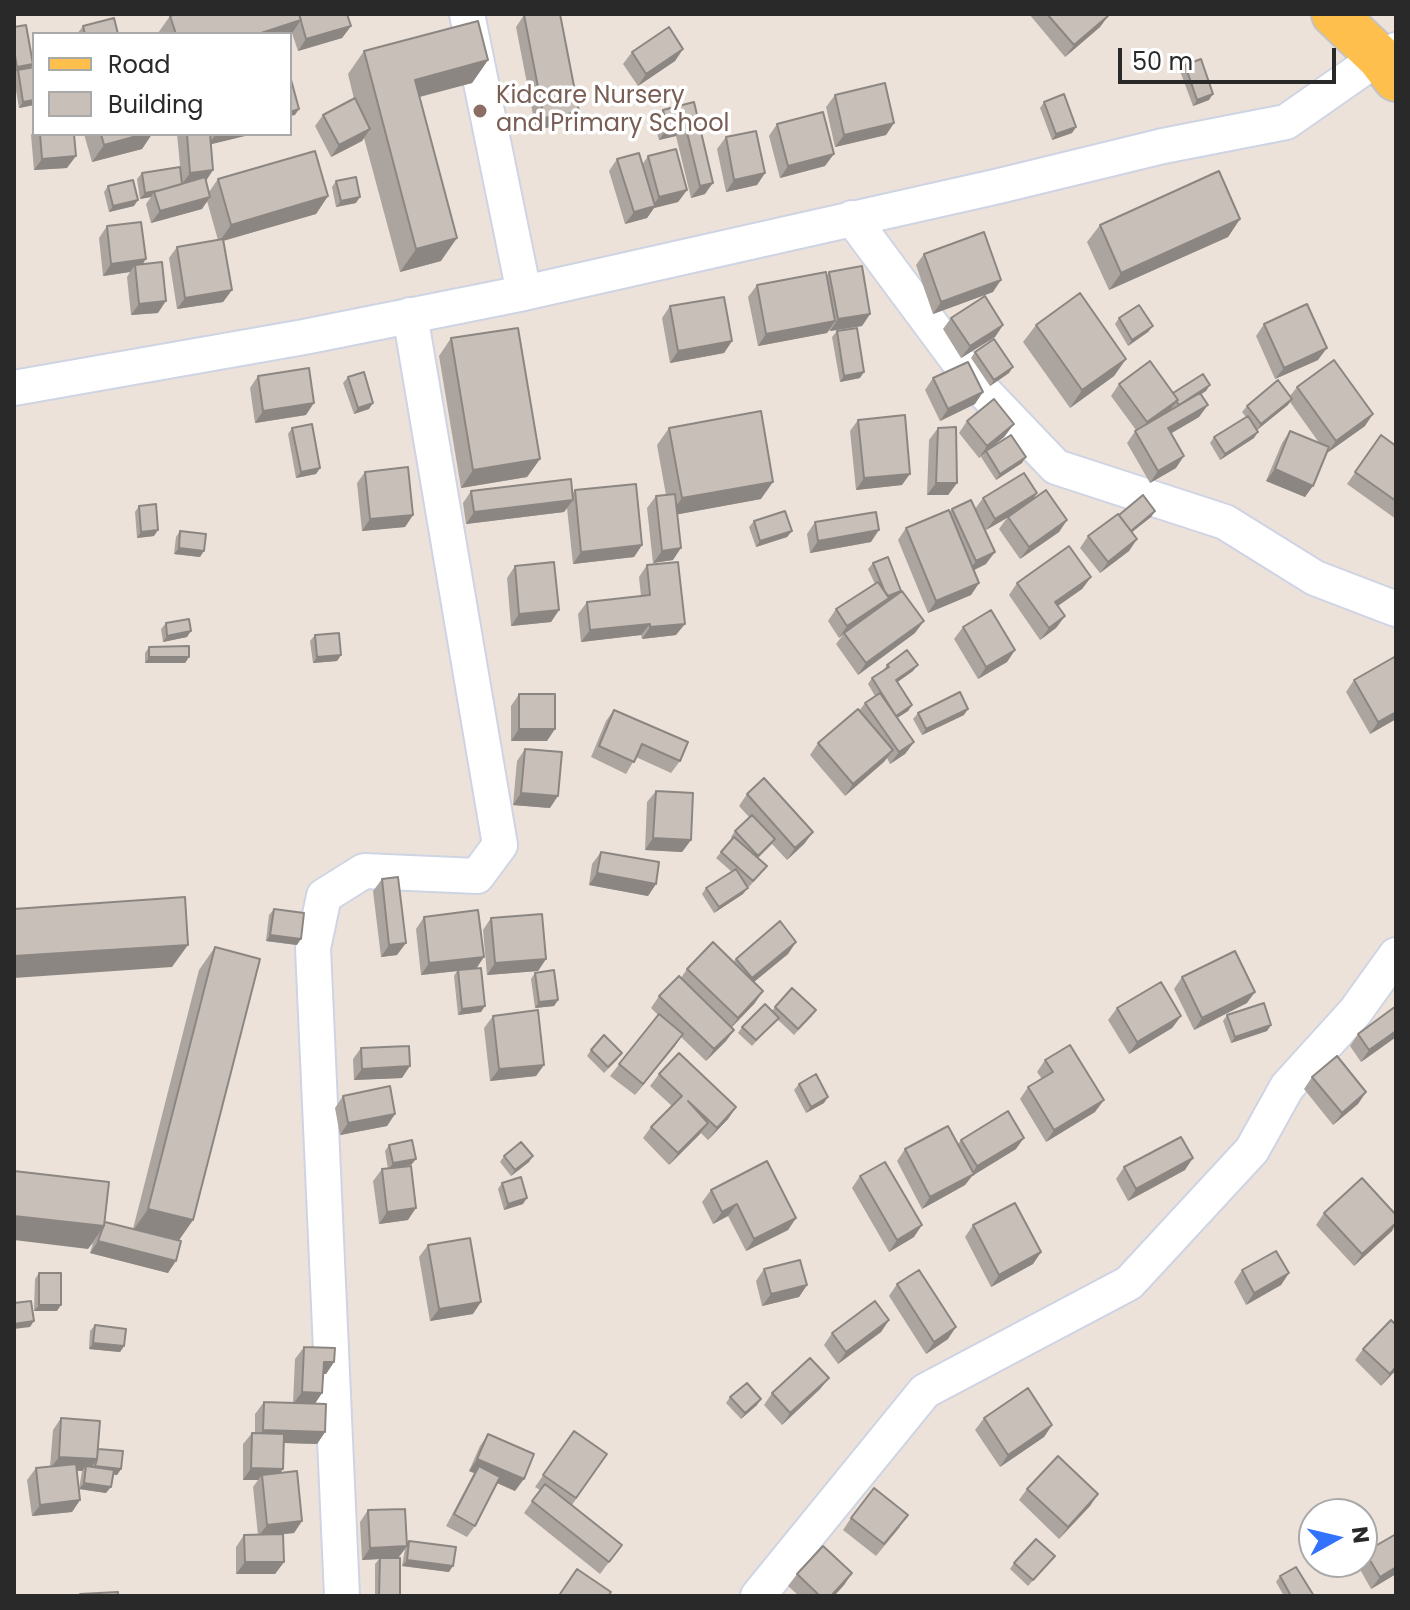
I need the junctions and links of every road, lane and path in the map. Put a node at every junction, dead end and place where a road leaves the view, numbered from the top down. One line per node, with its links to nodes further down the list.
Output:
1 (467, 14): 5 (street)
2 (1334, 14): 3 (main road)
3 (1390, 62): 4 (street)
4 (852, 218): 5 (street); 8 (street)
5 (524, 293): 6 (street)
6 (410, 315): 7 (street); 10 (street)
7 (14, 388)
8 (1396, 609)
9 (1396, 955): 11 (street)
10 (342, 1596)
11 (758, 1596)

